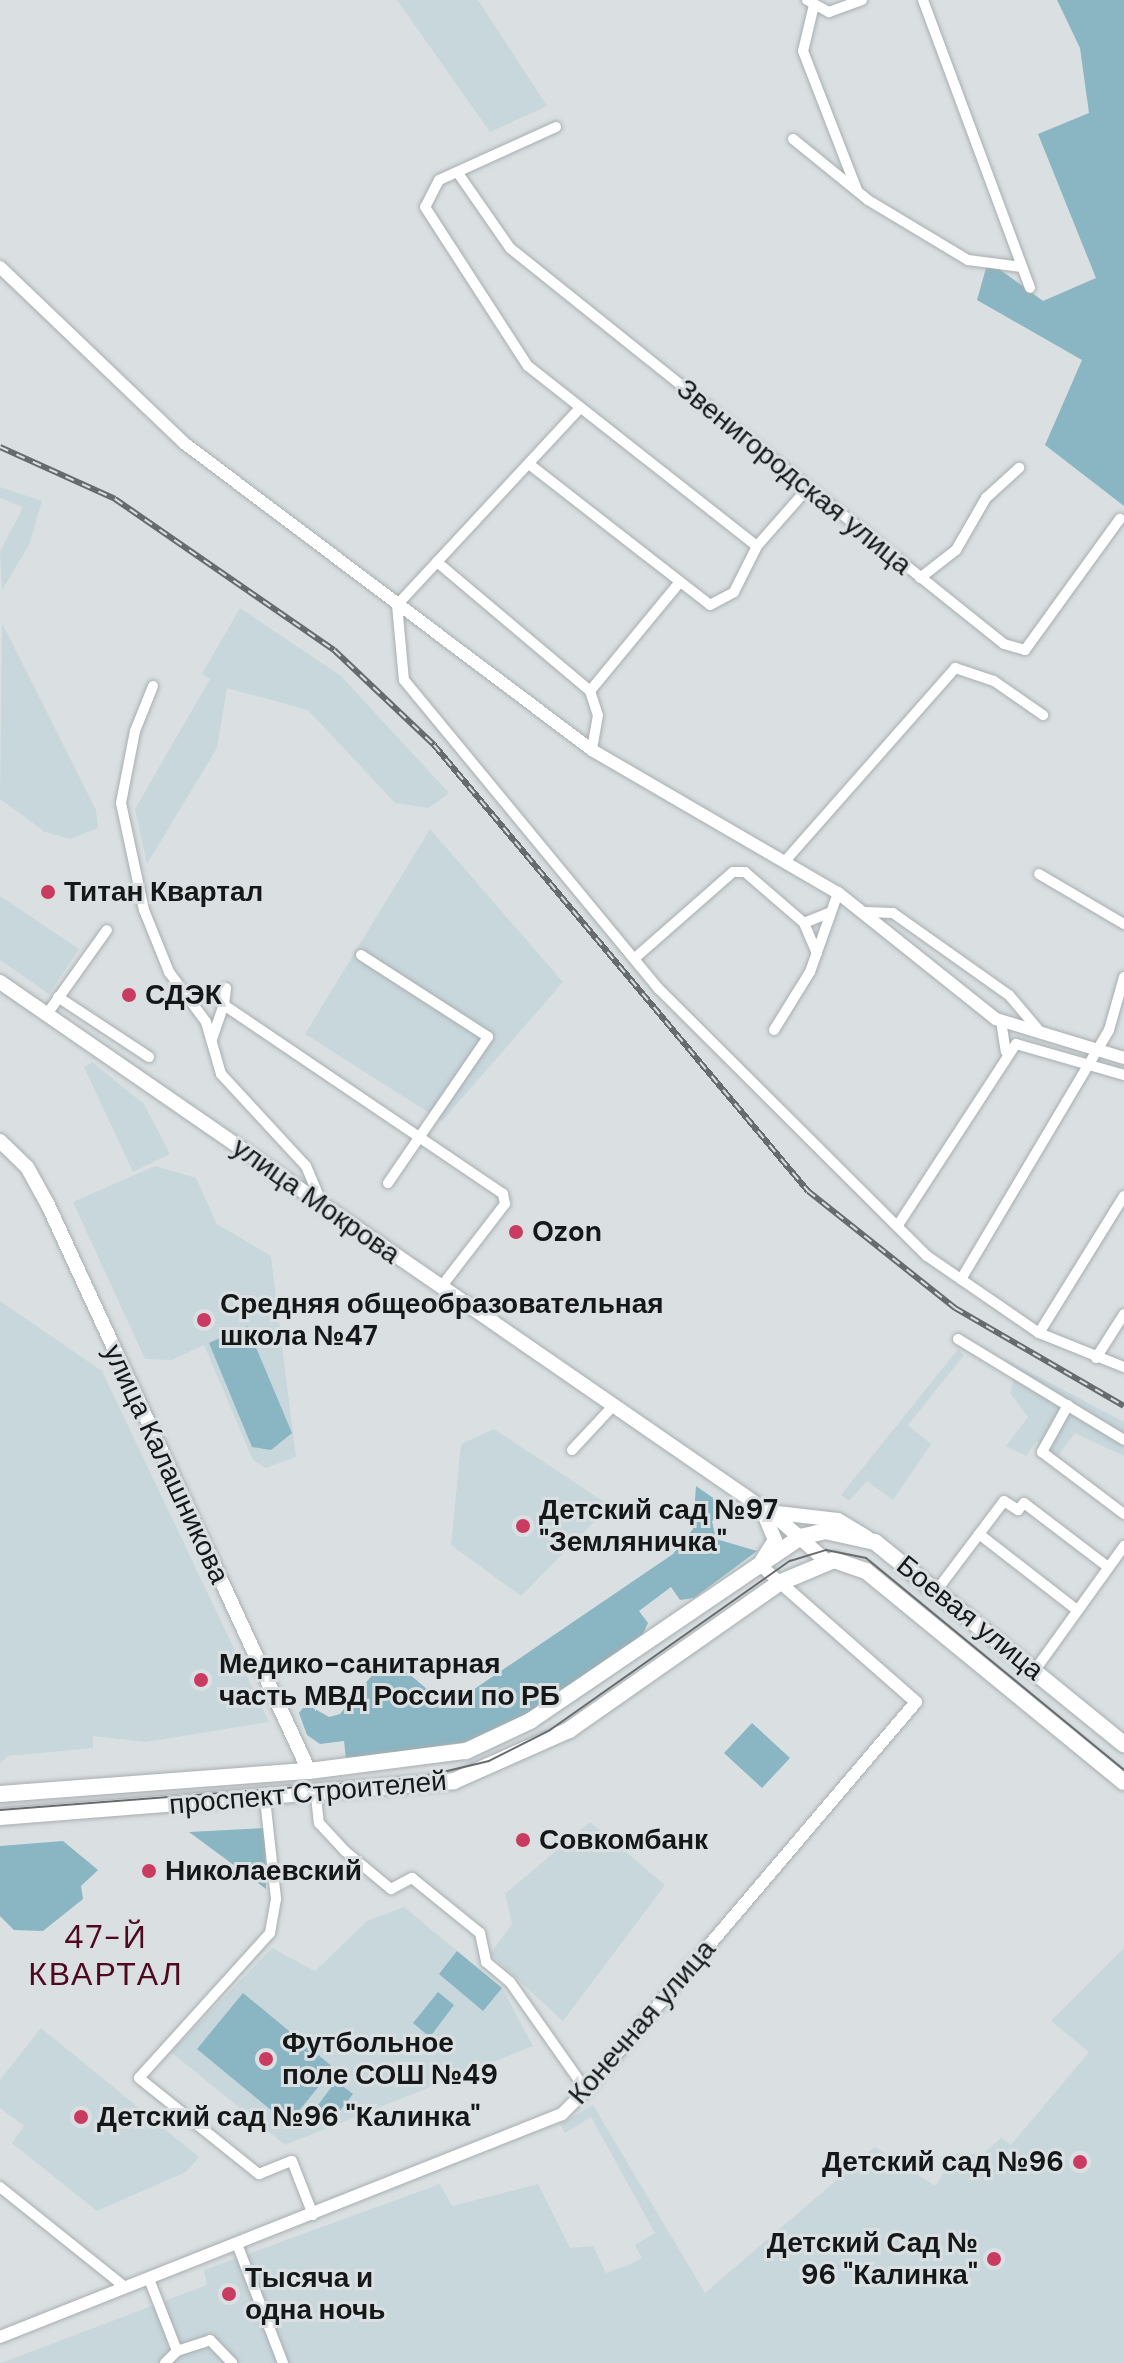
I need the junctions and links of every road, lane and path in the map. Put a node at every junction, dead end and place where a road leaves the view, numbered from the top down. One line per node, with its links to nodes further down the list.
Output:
1 (862, 0): 3 (street)
2 (923, 0): 9 (street)
3 (811, 3): 7 (street)
4 (556, 127): 6 (street)
5 (793, 139): 7 (street)
6 (460, 176): 11 (street); 14 (street, Звенигородская улица)
7 (858, 192): 9 (street)
8 (0, 267): 20 (street)
9 (1022, 267): 10 (street)
10 (1030, 288)
11 (580, 408): 12 (street); 16 (street)
12 (529, 464): 17 (street); 19 (street)
13 (1019, 468): 18 (street)
14 (808, 488): 16 (street); 18 (street, Звенигородская улица)
15 (1120, 519): 18 (street, Звенигородская улица)
16 (757, 546): 19 (street)
17 (437, 562): 20 (street); 22 (street)
18 (920, 578)
19 (679, 583): 22 (street)
20 (397, 605): 24 (street); 35 (street)
21 (153, 686): 45 (street)
22 (590, 691): 24 (street)
23 (1043, 715): 25 (street)
24 (592, 750): 25 (street)
25 (786, 860): 27 (street)
26 (1039, 874): 31 (street)
27 (838, 893): 28 (street); 29 (street)
28 (865, 912): 42 (street); 44 (street)
29 (829, 913): 30 (street); 33 (street)
30 (804, 923): 33 (street); 35 (street)
31 (1124, 924)
32 (107, 930): 39 (street)
33 (817, 953): 43 (street)
34 (361, 955): 52 (street)
35 (635, 958): 57 (street)
36 (1124, 977): 46 (street)
37 (0, 982): 41 (main road, улица Мокрова)
38 (226, 988): 40 (street)
39 (58, 997): 41 (street); 48 (street)
40 (224, 1005): 45 (street); 52 (street)
41 (47, 1014): 56 (main road, улица Мокрова)
42 (1001, 1021): 44 (street); 47 (street)
43 (774, 1030)
44 (1043, 1034): 46 (street)
45 (212, 1041): 56 (street)
46 (1093, 1049): 49 (street); 50 (street)
47 (1006, 1052): 50 (street); 57 (street)
48 (149, 1057)
49 (1124, 1058)
50 (1086, 1062): 51 (street); 58 (street)
51 (1124, 1075)
52 (416, 1138): 54 (street); 59 (street)
53 (0, 1141): 83 (main road, улица Калашникова)
54 (388, 1183)
55 (1124, 1196): 61 (street)
56 (323, 1206): 59 (main road, улица Мокрова)
57 (898, 1225): 58 (street)
58 (963, 1276): 61 (street)
59 (441, 1287): 66 (main road, улица Мокрова)
60 (1124, 1314): 63 (street)
61 (1039, 1333): 63 (street)
62 (958, 1339): 65 (street)
63 (1096, 1358): 64 (street)
64 (1124, 1367)
65 (1068, 1405): 67 (street); 70 (street)
66 (613, 1406): 68 (street); 69 (main road, улица Мокрова)
67 (1124, 1440)
68 (572, 1450)
69 (758, 1506): 72 (main road, улица Мокрова); 73 (main road); 76 (main road)
70 (1124, 1514)
71 (979, 1534): 77 (street); 79 (street); 80 (street)
72 (801, 1537): 73 (main road, Боевая улица); 75 (main road, улица Мокрова); 76 (main road, проспект Строителей)
73 (875, 1542): 79 (main road, Боевая улица)
74 (1124, 1546): 77 (street)
75 (834, 1561): 78 (main road, проспект Строителей); 84 (main road, Боевая улица)
76 (759, 1564): 78 (street, Конечная улица); 83 (main road, проспект Строителей)
77 (1108, 1567): 80 (street)
78 (779, 1583): 86 (main road, проспект Строителей); 89 (street, Конечная улица)
79 (937, 1590): 81 (main road, Боевая улица)
80 (1077, 1610): 81 (street)
81 (1035, 1670): 82 (main road, Боевая улица)
82 (1124, 1744)
83 (309, 1771): 85 (main road, проспект Строителей); 86 (street, улица Калашникова)
84 (1124, 1782)
85 (0, 1794)
86 (316, 1796): 87 (main road, проспект Строителей); 89 (street)
87 (265, 1799): 88 (main road, проспект Строителей); 91 (street)
88 (0, 1817)
89 (586, 2090): 91 (street, Конечная улица)
90 (0, 2187): 94 (street)
91 (313, 2215): 92 (street, Конечная улица)
92 (237, 2244): 93 (street, Конечная улица); 99 (street)
93 (149, 2279): 94 (street, Конечная улица); 96 (street)
94 (125, 2287): 95 (street, Конечная улица)
95 (0, 2337)
96 (177, 2351): 97 (street); 98 (street)
97 (165, 2363)
98 (232, 2363)
99 (283, 2363)

